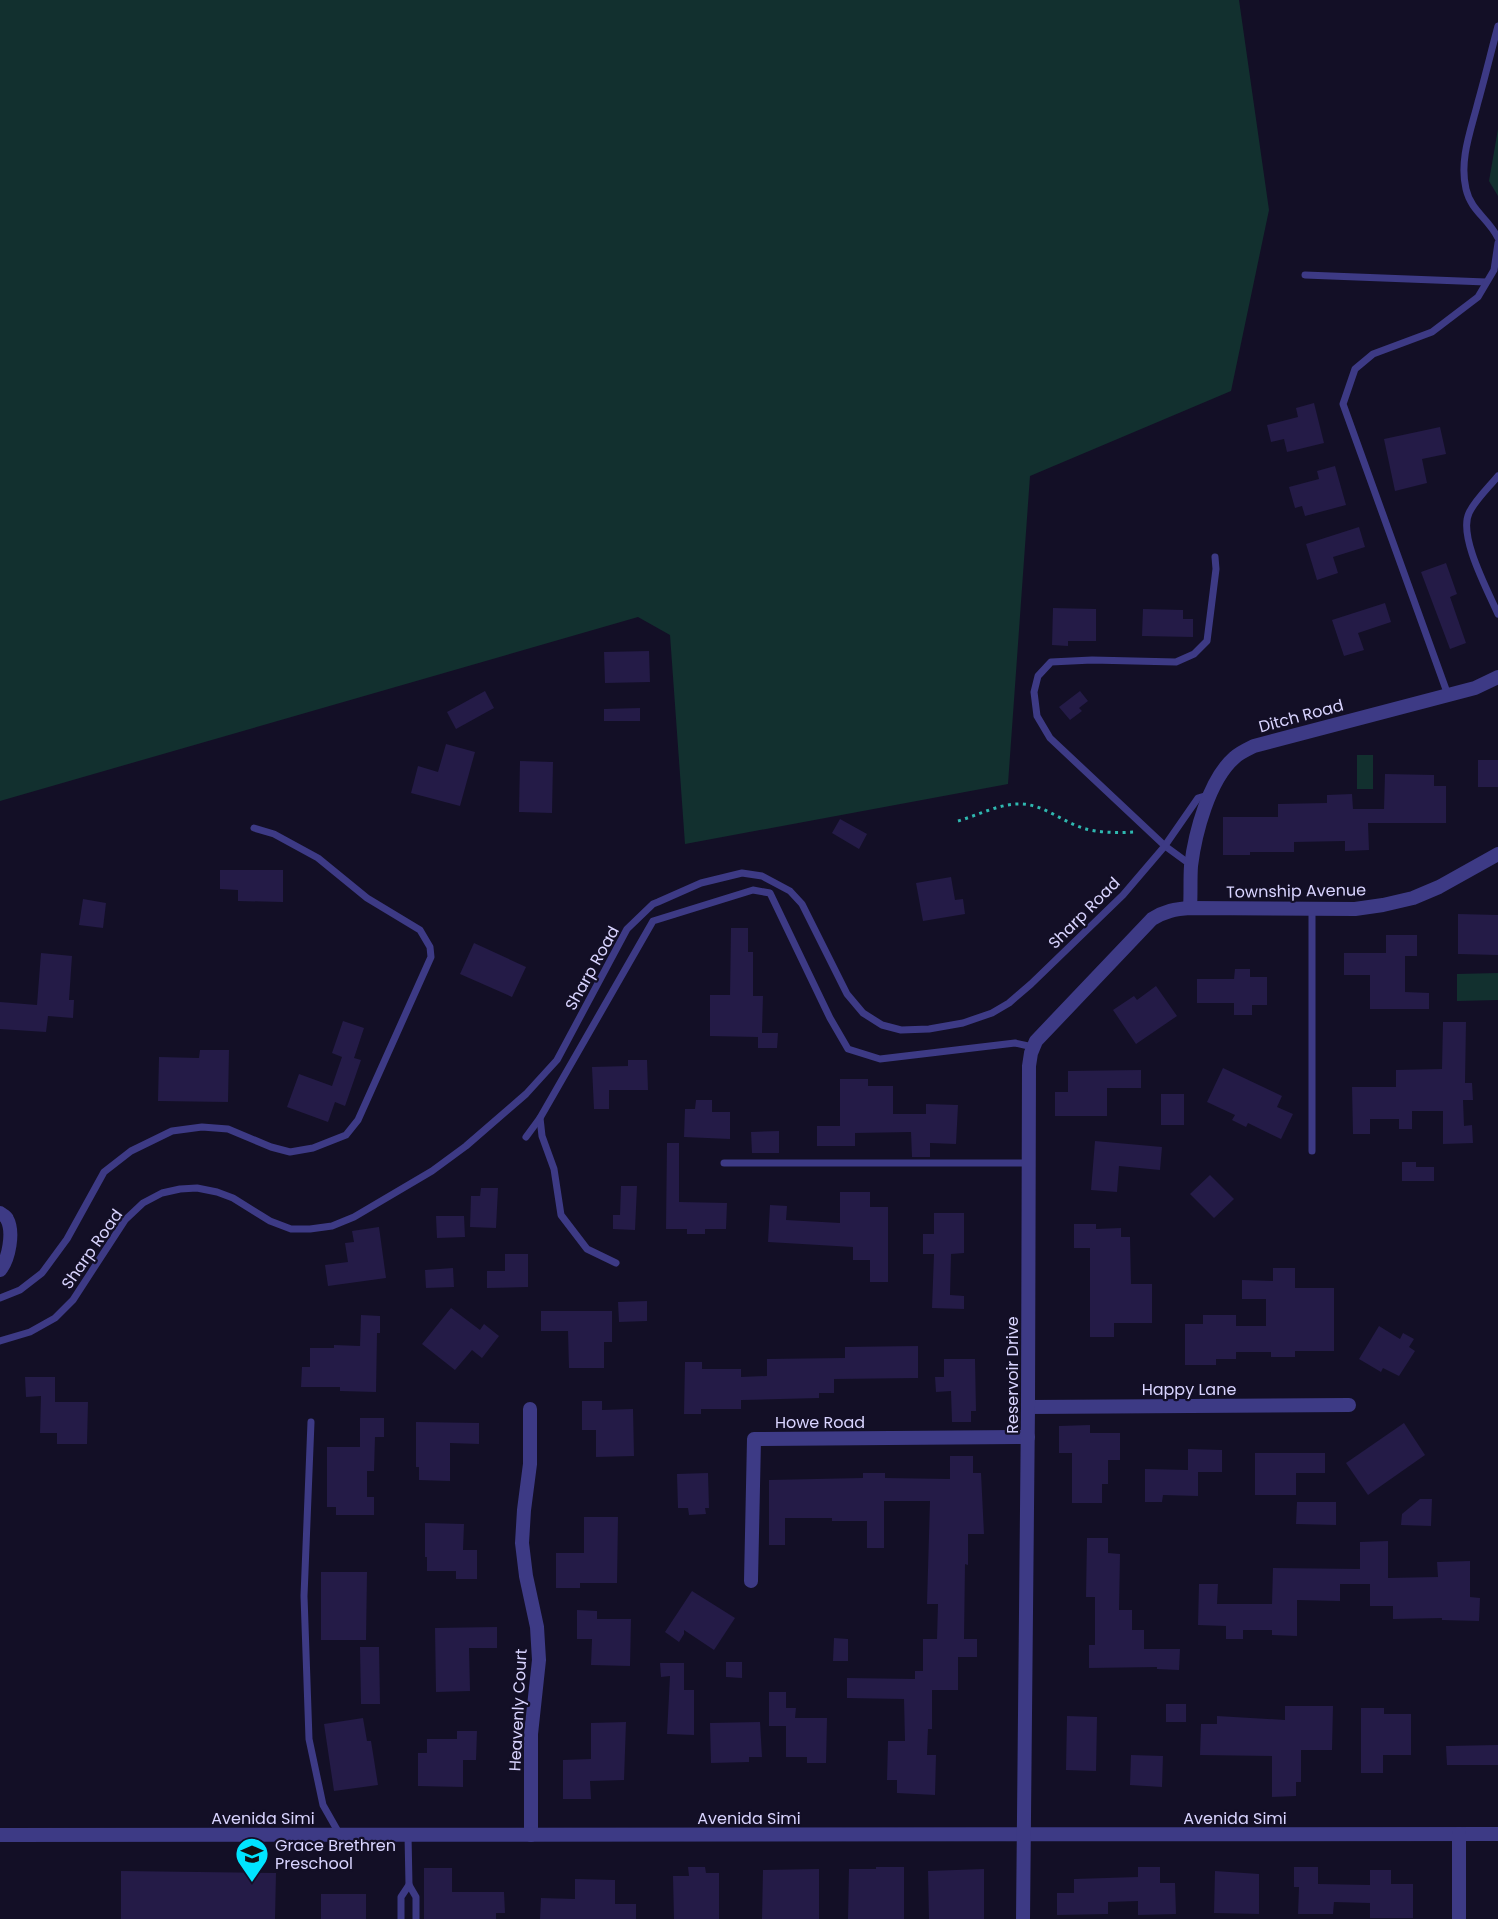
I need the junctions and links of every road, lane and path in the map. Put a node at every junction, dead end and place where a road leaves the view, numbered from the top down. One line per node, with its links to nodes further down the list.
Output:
1 (1498, 26): 2 (lane)
2 (1498, 238)
3 (1498, 243): 5 (lane)
4 (1305, 275): 5 (lane)
5 (1486, 282): 10 (lane)
6 (1498, 476): 8 (lane)
7 (1215, 557): 14 (lane)
8 (1498, 614)
9 (1498, 677): 10 (street, Ditch Road)
10 (1448, 695): 11 (street, Ditch Road)
11 (1209, 795): 15 (lane, Sharp Road); 17 (street, Ditch Road)
12 (958, 820): 14 (path)
13 (254, 828): 29 (lane)
14 (1148, 831): 15 (lane)
15 (1165, 846): 17 (lane); 30 (lane, Sharp Road)
16 (1498, 854): 19 (street, Township Avenue)
17 (1191, 865): 18 (street, Ditch Road)
18 (1190, 908): 19 (street, Township Avenue); 20 (street, Reservoir Drive)
19 (1312, 908): 23 (lane)
20 (1033, 1047): 21 (lane); 25 (street, Reservoir Drive)
21 (540, 1119): 22 (lane); 27 (lane)
22 (526, 1137)
23 (1312, 1151)
24 (724, 1163): 25 (lane)
25 (1029, 1163): 32 (street, Reservoir Drive)
26 (0, 1212): 28 (street)
27 (616, 1263)
28 (1, 1265)
29 (0, 1298)
30 (0, 1341)
31 (1349, 1405): 32 (street, Happy Lane)
32 (1028, 1407): 35 (street, Reservoir Drive)
33 (530, 1409): 43 (street, Heavenly Court)
34 (311, 1422): 41 (lane)
35 (1028, 1437): 36 (street, Howe Road); 37 (street, Reservoir Drive)
36 (751, 1581)
37 (1023, 1834): 38 (street, Avenida Simi); 43 (street, Avenida Simi); 47 (street, Reservoir Drive)
38 (1459, 1834): 39 (street, Avenida Simi); 48 (street)
39 (1498, 1834)
40 (0, 1835): 41 (street, Avenida Simi)
41 (340, 1835): 42 (street, Avenida Simi)
42 (408, 1835): 43 (street, Avenida Simi); 44 (lane)
43 (531, 1835)
44 (409, 1885): 45 (lane); 46 (lane)
45 (401, 1919)
46 (417, 1919)
47 (1023, 1919)
48 (1459, 1919)

